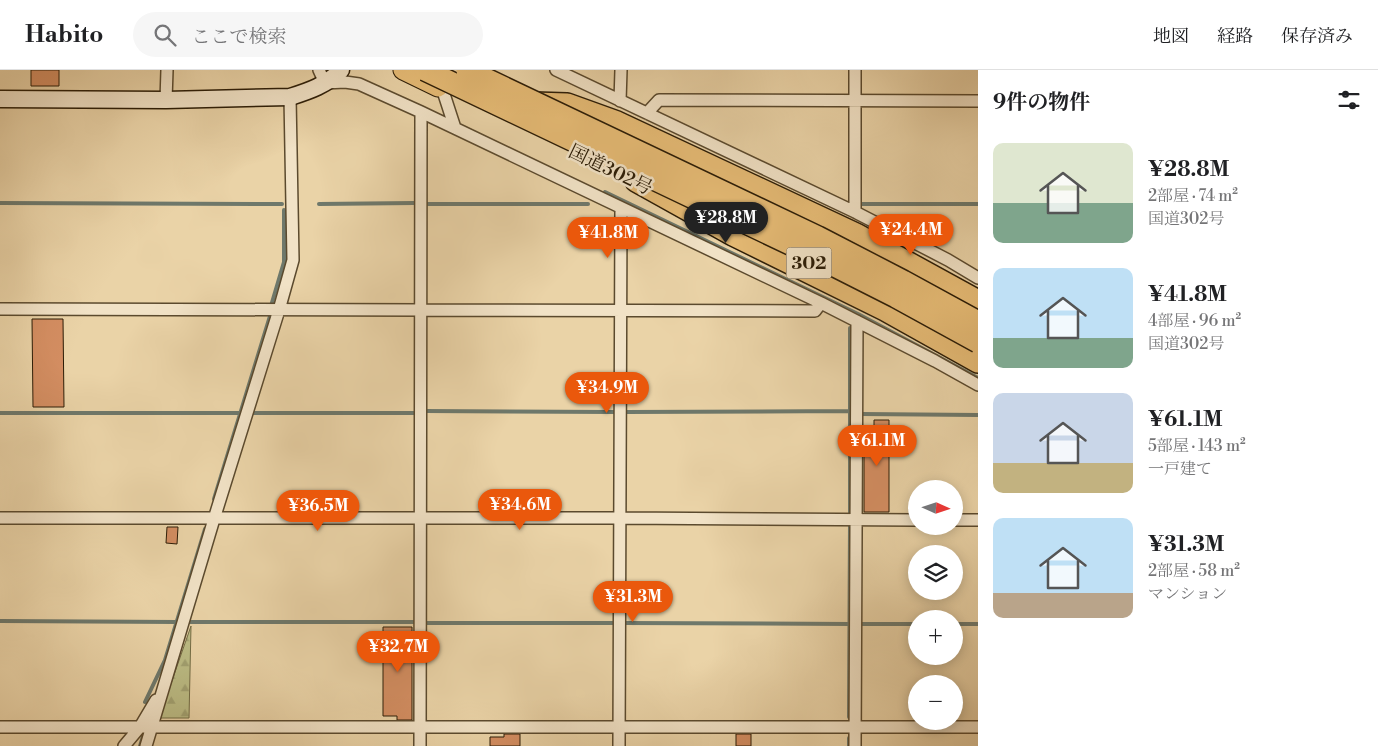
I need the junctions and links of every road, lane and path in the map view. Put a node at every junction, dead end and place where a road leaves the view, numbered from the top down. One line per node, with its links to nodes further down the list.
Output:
1 (167, 70): 13 (street)
2 (341, 70): 9 (main road)
3 (403, 70): 10 (highway, 国道302号 / 302)
4 (425, 70): 33 (highway, bridge)
5 (466, 70): 32 (highway, bridge)
6 (556, 70): 15 (street)
7 (621, 70): 15 (street)
8 (856, 70): 14 (street)
9 (322, 77): 11 (main road); 18 (street)
10 (442, 88): 17 (highway, 国道302号 / 302); 20 (street)
11 (290, 96): 13 (main road); 28 (street)
12 (0, 99): 13 (main road)
13 (166, 100)
14 (855, 100): 16 (street); 19 (street); 23 (street)
15 (620, 101): 19 (street)
16 (978, 101)
17 (482, 106): 21 (highway, 国道302号 / 302); 25 (highway)
18 (421, 112): 20 (street); 29 (street)
19 (647, 113): 23 (street)
20 (456, 128): 22 (street)
21 (636, 181): 34 (highway, 国道302号 / 302); 35 (highway)
22 (621, 208): 26 (street); 30 (street)
23 (855, 212): 24 (street)
24 (978, 278)
25 (978, 301)
26 (821, 303): 30 (street); 31 (street)
27 (0, 309): 28 (street)
28 (280, 310): 29 (street); 40 (street)
29 (421, 310): 30 (street); 38 (street)
30 (621, 311): 39 (street)
31 (857, 321): 36 (street); 41 (street)
32 (978, 322)
33 (978, 342)
34 (978, 352)
35 (978, 362)
36 (978, 386)
37 (0, 518): 40 (street)
38 (421, 518): 39 (street); 40 (street); 49 (street)
39 (620, 518): 41 (street); 52 (street)
40 (214, 519): 45 (street)
41 (856, 520): 42 (street); 50 (street)
42 (908, 520)
43 (963, 520): 44 (street)
44 (978, 520)
45 (164, 686): 47 (street); 48 (street)
46 (0, 727): 47 (street)
47 (140, 727): 48 (street); 53 (street)
48 (152, 727): 49 (street); 54 (street)
49 (420, 727): 52 (street); 55 (street)
50 (855, 727): 51 (street); 52 (street); 57 (street)
51 (978, 727)
52 (619, 728): 56 (street)
53 (124, 746)
54 (146, 746)
55 (420, 746)
56 (619, 746)
57 (855, 746)

